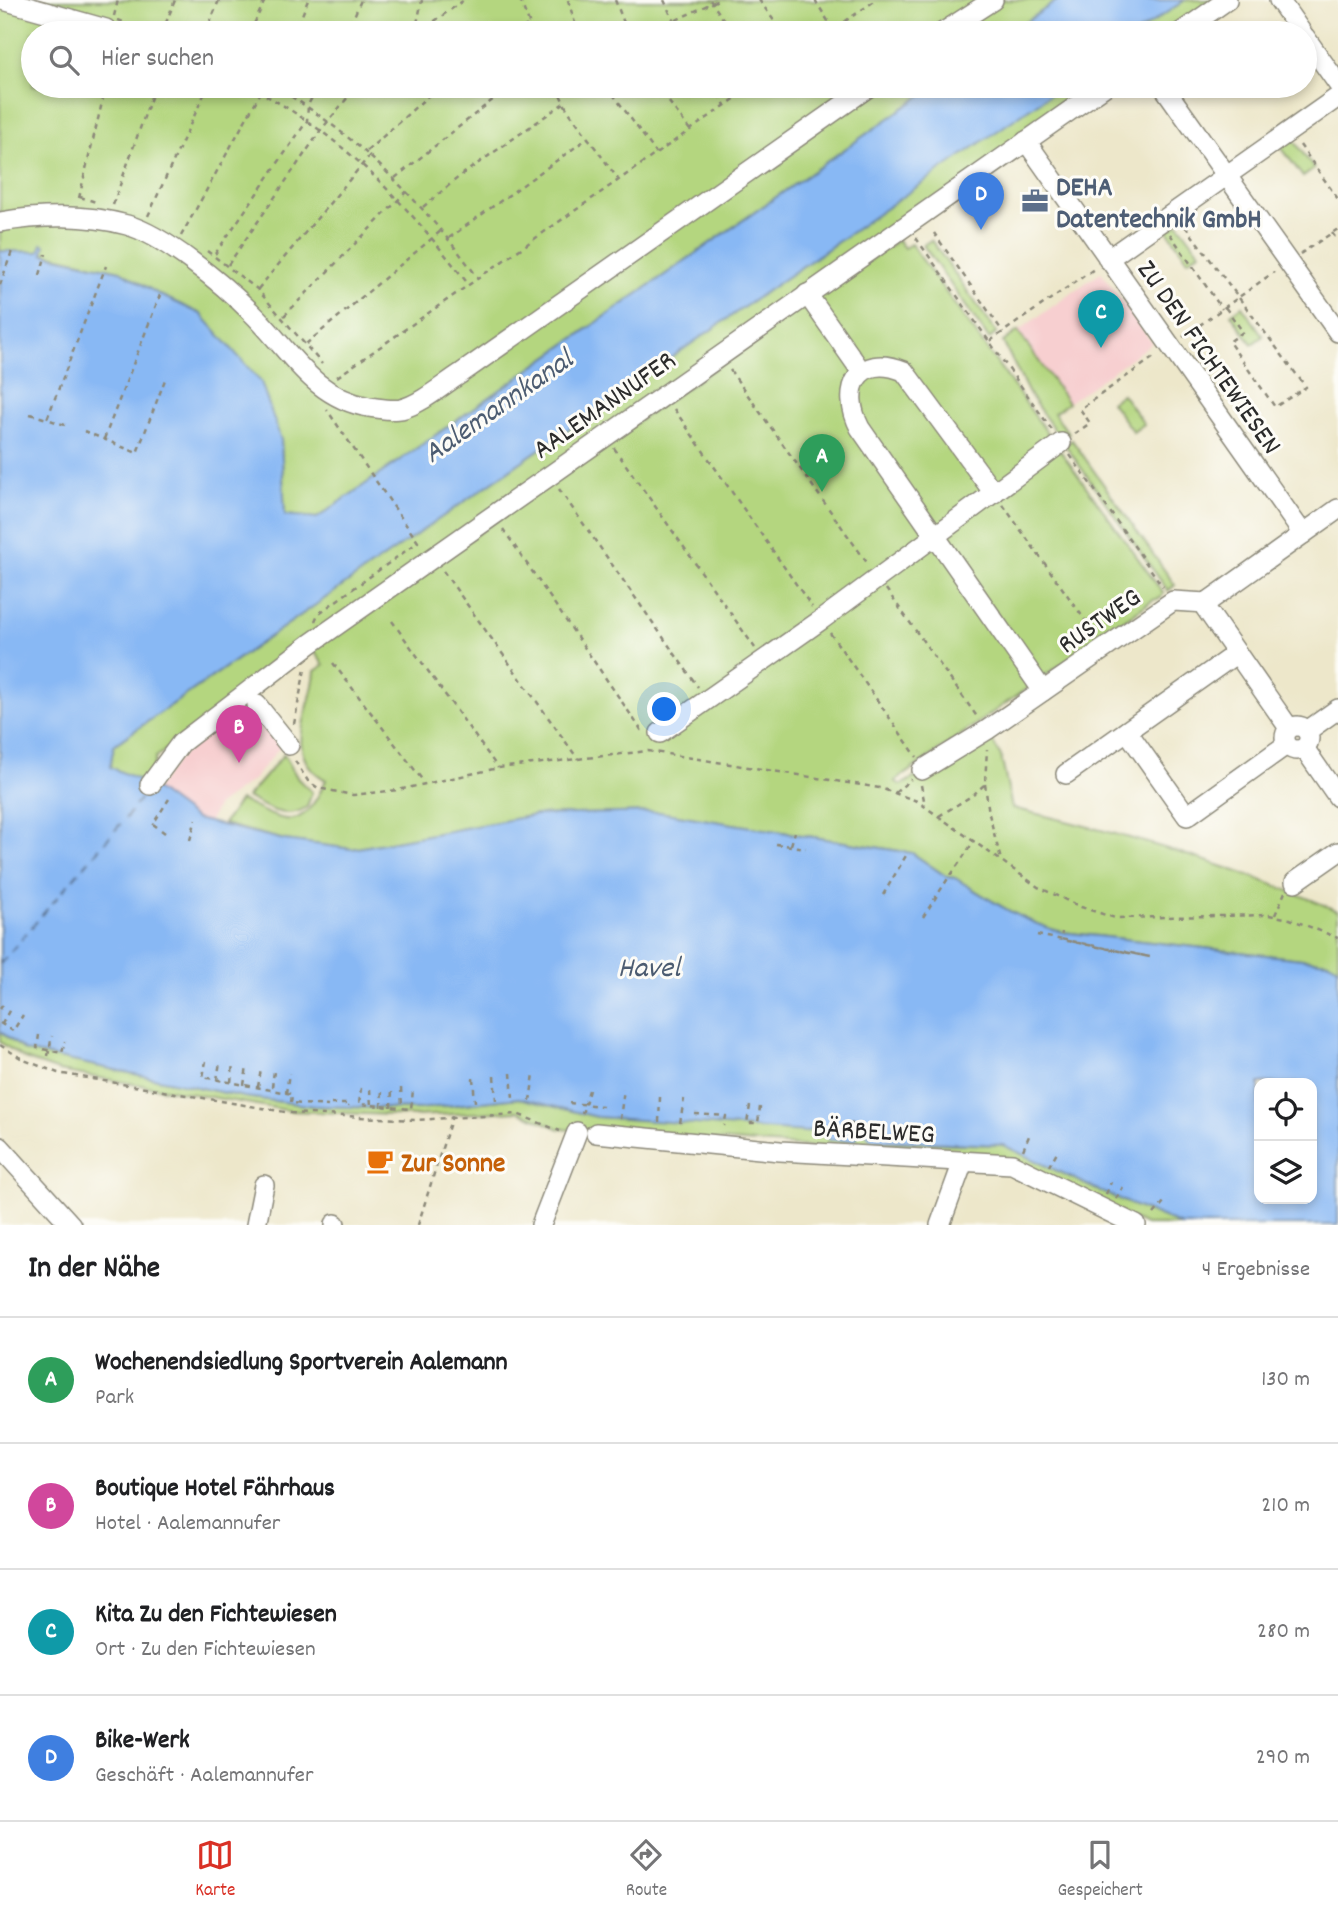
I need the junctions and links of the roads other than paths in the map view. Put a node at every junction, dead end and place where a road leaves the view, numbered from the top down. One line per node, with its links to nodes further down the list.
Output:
1 (3, 0): 5 (street)
2 (993, 0): 6 (street)
3 (1227, 0): 7 (street)
4 (1279, 0): 8 (street)
5 (78, 21)
6 (961, 21)
7 (1197, 21)
8 (1293, 21)
9 (1317, 55): 10 (street)
10 (1338, 84)
11 (1338, 97): 16 (street)
12 (853, 98): 17 (street)
13 (1088, 98): 15 (street, AALEMANNUFER)
14 (1172, 98): 16 (street)
15 (1026, 141): 18 (street, ZU DEN FICHTEWIESEN); 19 (street, AALEMANNUFER)
16 (1227, 175): 18 (street); 20 (street)
17 (0, 222)
18 (1108, 259): 25 (street, ZU DEN FICHTEWIESEN)
19 (807, 295): 21 (street); 29 (street, AALEMANNUFER)
20 (1338, 332)
21 (862, 371): 23 (street); 26 (street)
22 (1061, 443): 23 (street)
23 (994, 493): 26 (street)
24 (1338, 509): 25 (street)
25 (1303, 534): 27 (street)
26 (936, 536): 30 (street); 33 (street)
27 (1202, 603): 28 (street); 30 (street, RUSTWEG)
28 (1237, 653): 32 (street); 34 (street)
29 (259, 683): 35 (street); 38 (street, AALEMANNUFER)
30 (1043, 691): 36 (street, RUSTWEG)
31 (1338, 709): 34 (street)
32 (1127, 731): 34 (street); 37 (street)
33 (660, 733)
34 (1297, 738): 39 (street)
35 (289, 745)
36 (923, 769)
37 (1066, 774)
38 (150, 785)
39 (1338, 797)
40 (1338, 852): 41 (street)
41 (1295, 882)
42 (0, 1147): 45 (street)
43 (963, 1162): 47 (street, BÄRBELWEG); 48 (street); 49 (street, BÄRBELWEG)
44 (264, 1185): 46 (street)
45 (71, 1225)
46 (256, 1225)
47 (541, 1225)
48 (940, 1225)
49 (1136, 1225)

